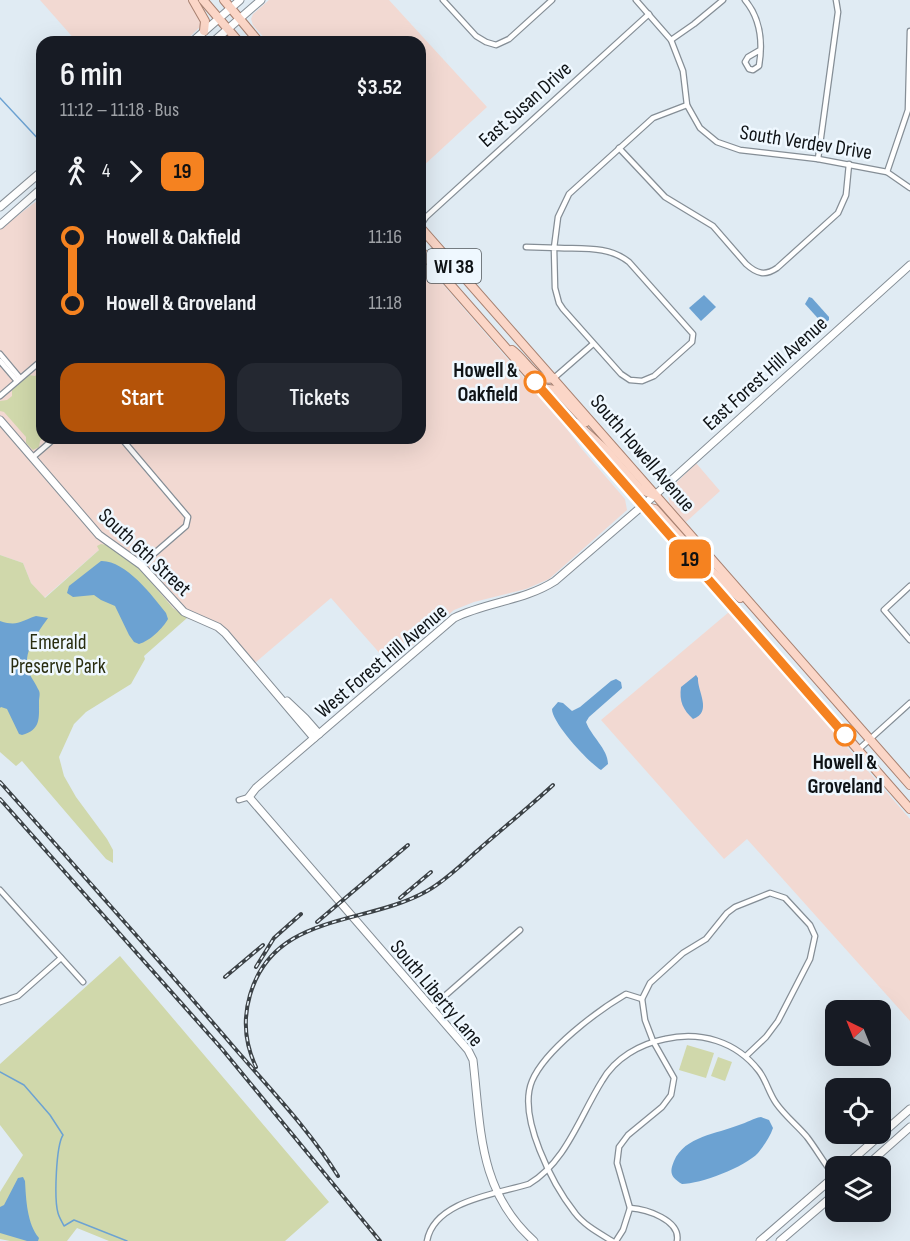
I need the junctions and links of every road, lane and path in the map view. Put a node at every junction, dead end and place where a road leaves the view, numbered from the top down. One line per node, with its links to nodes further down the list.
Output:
1 (193, 0): 17 (main road)
2 (203, 0): 14 (main road)
3 (224, 0): 12 (main road)
4 (240, 0): 12 (street)
5 (261, 0): 15 (street)
6 (443, 0): 7 (street)
7 (552, 0)
8 (636, 0): 13 (street, South Verdev Drive)
9 (723, 0): 23 (street)
10 (745, 0): 24 (street)
11 (836, 0): 28 (street)
12 (231, 8): 14 (street); 15 (main road)
13 (649, 14): 23 (street, South Verdev Drive); 35 (street, East Susan Drive)
14 (219, 18): 16 (main road); 17 (street)
15 (240, 19): 16 (street); 22 (main road)
16 (228, 29): 20 (street); 21 (main road)
17 (204, 31): 19 (street)
18 (910, 31): 26 (street)
19 (199, 36)
20 (220, 36)
21 (234, 36)
22 (255, 36)
23 (671, 40): 25 (street, South Verdev Drive)
24 (760, 50)
25 (687, 105): 27 (street); 28 (street, South Verdev Drive)
26 (909, 110): 30 (street)
27 (619, 148): 29 (street); 39 (street)
28 (818, 159): 29 (street, South Verdev Drive)
29 (849, 164): 30 (street, South Verdev Drive)
30 (888, 172): 32 (street, South Verdev Drive)
31 (36, 179): 34 (street)
32 (910, 188)
33 (36, 194): 36 (street)
34 (0, 207)
35 (426, 215)
36 (0, 225)
37 (426, 234): 47 (main road, South Howell Avenue / WI 38)
38 (526, 247): 39 (street)
39 (554, 248): 43 (street); 43 (street)
40 (426, 257): 42 (main road, South Howell Avenue / WI 38)
41 (910, 265): 57 (street, East Forest Hill Avenue)
42 (499, 340): 47 (main road); 49 (main road, South Howell Avenue / WI 38)
43 (593, 344): 47 (street)
44 (0, 354): 48 (street)
45 (0, 361): 48 (street)
46 (36, 365): 48 (street)
47 (554, 378): 53 (main road, South Howell Avenue / WI 38)
48 (19, 380): 50 (street)
49 (541, 388): 51 (main road, South Howell Avenue / WI 38); 53 (main road)
50 (0, 396)
51 (556, 406): 57 (main road); 58 (main road, South Howell Avenue / WI 38)
52 (0, 420): 56 (street, South 6th Street)
53 (605, 439): 57 (main road, South Howell Avenue / WI 38)
54 (48, 444): 56 (street)
55 (126, 444): 59 (street)
56 (33, 457): 59 (street, South 6th Street)
57 (655, 495): 58 (street, East Forest Hill Avenue); 61 (main road, South Howell Avenue / WI 38)
58 (642, 506): 61 (main road); 64 (street, West Forest Hill Avenue); 66 (main road, South Howell Avenue / WI 38)
59 (141, 565): 64 (street, South 6th Street)
60 (910, 586): 62 (street)
61 (762, 617): 65 (main road, South Howell Avenue / WI 38)
62 (910, 640)
63 (910, 703): 65 (street)
64 (316, 736): 68 (street, West Forest Hill Avenue)
65 (870, 739): 66 (street); 67 (main road, South Howell Avenue / WI 38)
66 (858, 750): 70 (main road, South Howell Avenue / WI 38)
67 (910, 785)
68 (249, 797): 69 (street, West Forest Hill Avenue); 77 (street, South Liberty Lane)
69 (239, 800)
70 (910, 809)
71 (0, 890): 73 (street)
72 (520, 930): 77 (street)
73 (61, 958): 74 (street); 76 (street)
74 (83, 982)
75 (642, 999): 78 (street); 79 (street); 85 (street)
76 (0, 1002)
77 (430, 1008): 87 (street, South Liberty Lane)
78 (653, 1041): 79 (street); 85 (street); 89 (street)
79 (746, 1056): 84 (street)
80 (910, 1109): 82 (street)
81 (910, 1127): 83 (street)
82 (857, 1156)
83 (877, 1156)
84 (825, 1163)
85 (549, 1169): 87 (street); 92 (street)
86 (825, 1185): 94 (street)
87 (497, 1194): 90 (street); 91 (street, South Liberty Lane)
88 (825, 1202): 95 (street)
89 (630, 1208): 92 (street); 93 (street)
90 (427, 1241)
91 (534, 1241)
92 (614, 1241)
93 (677, 1241)
94 (760, 1241)
95 (780, 1241)

